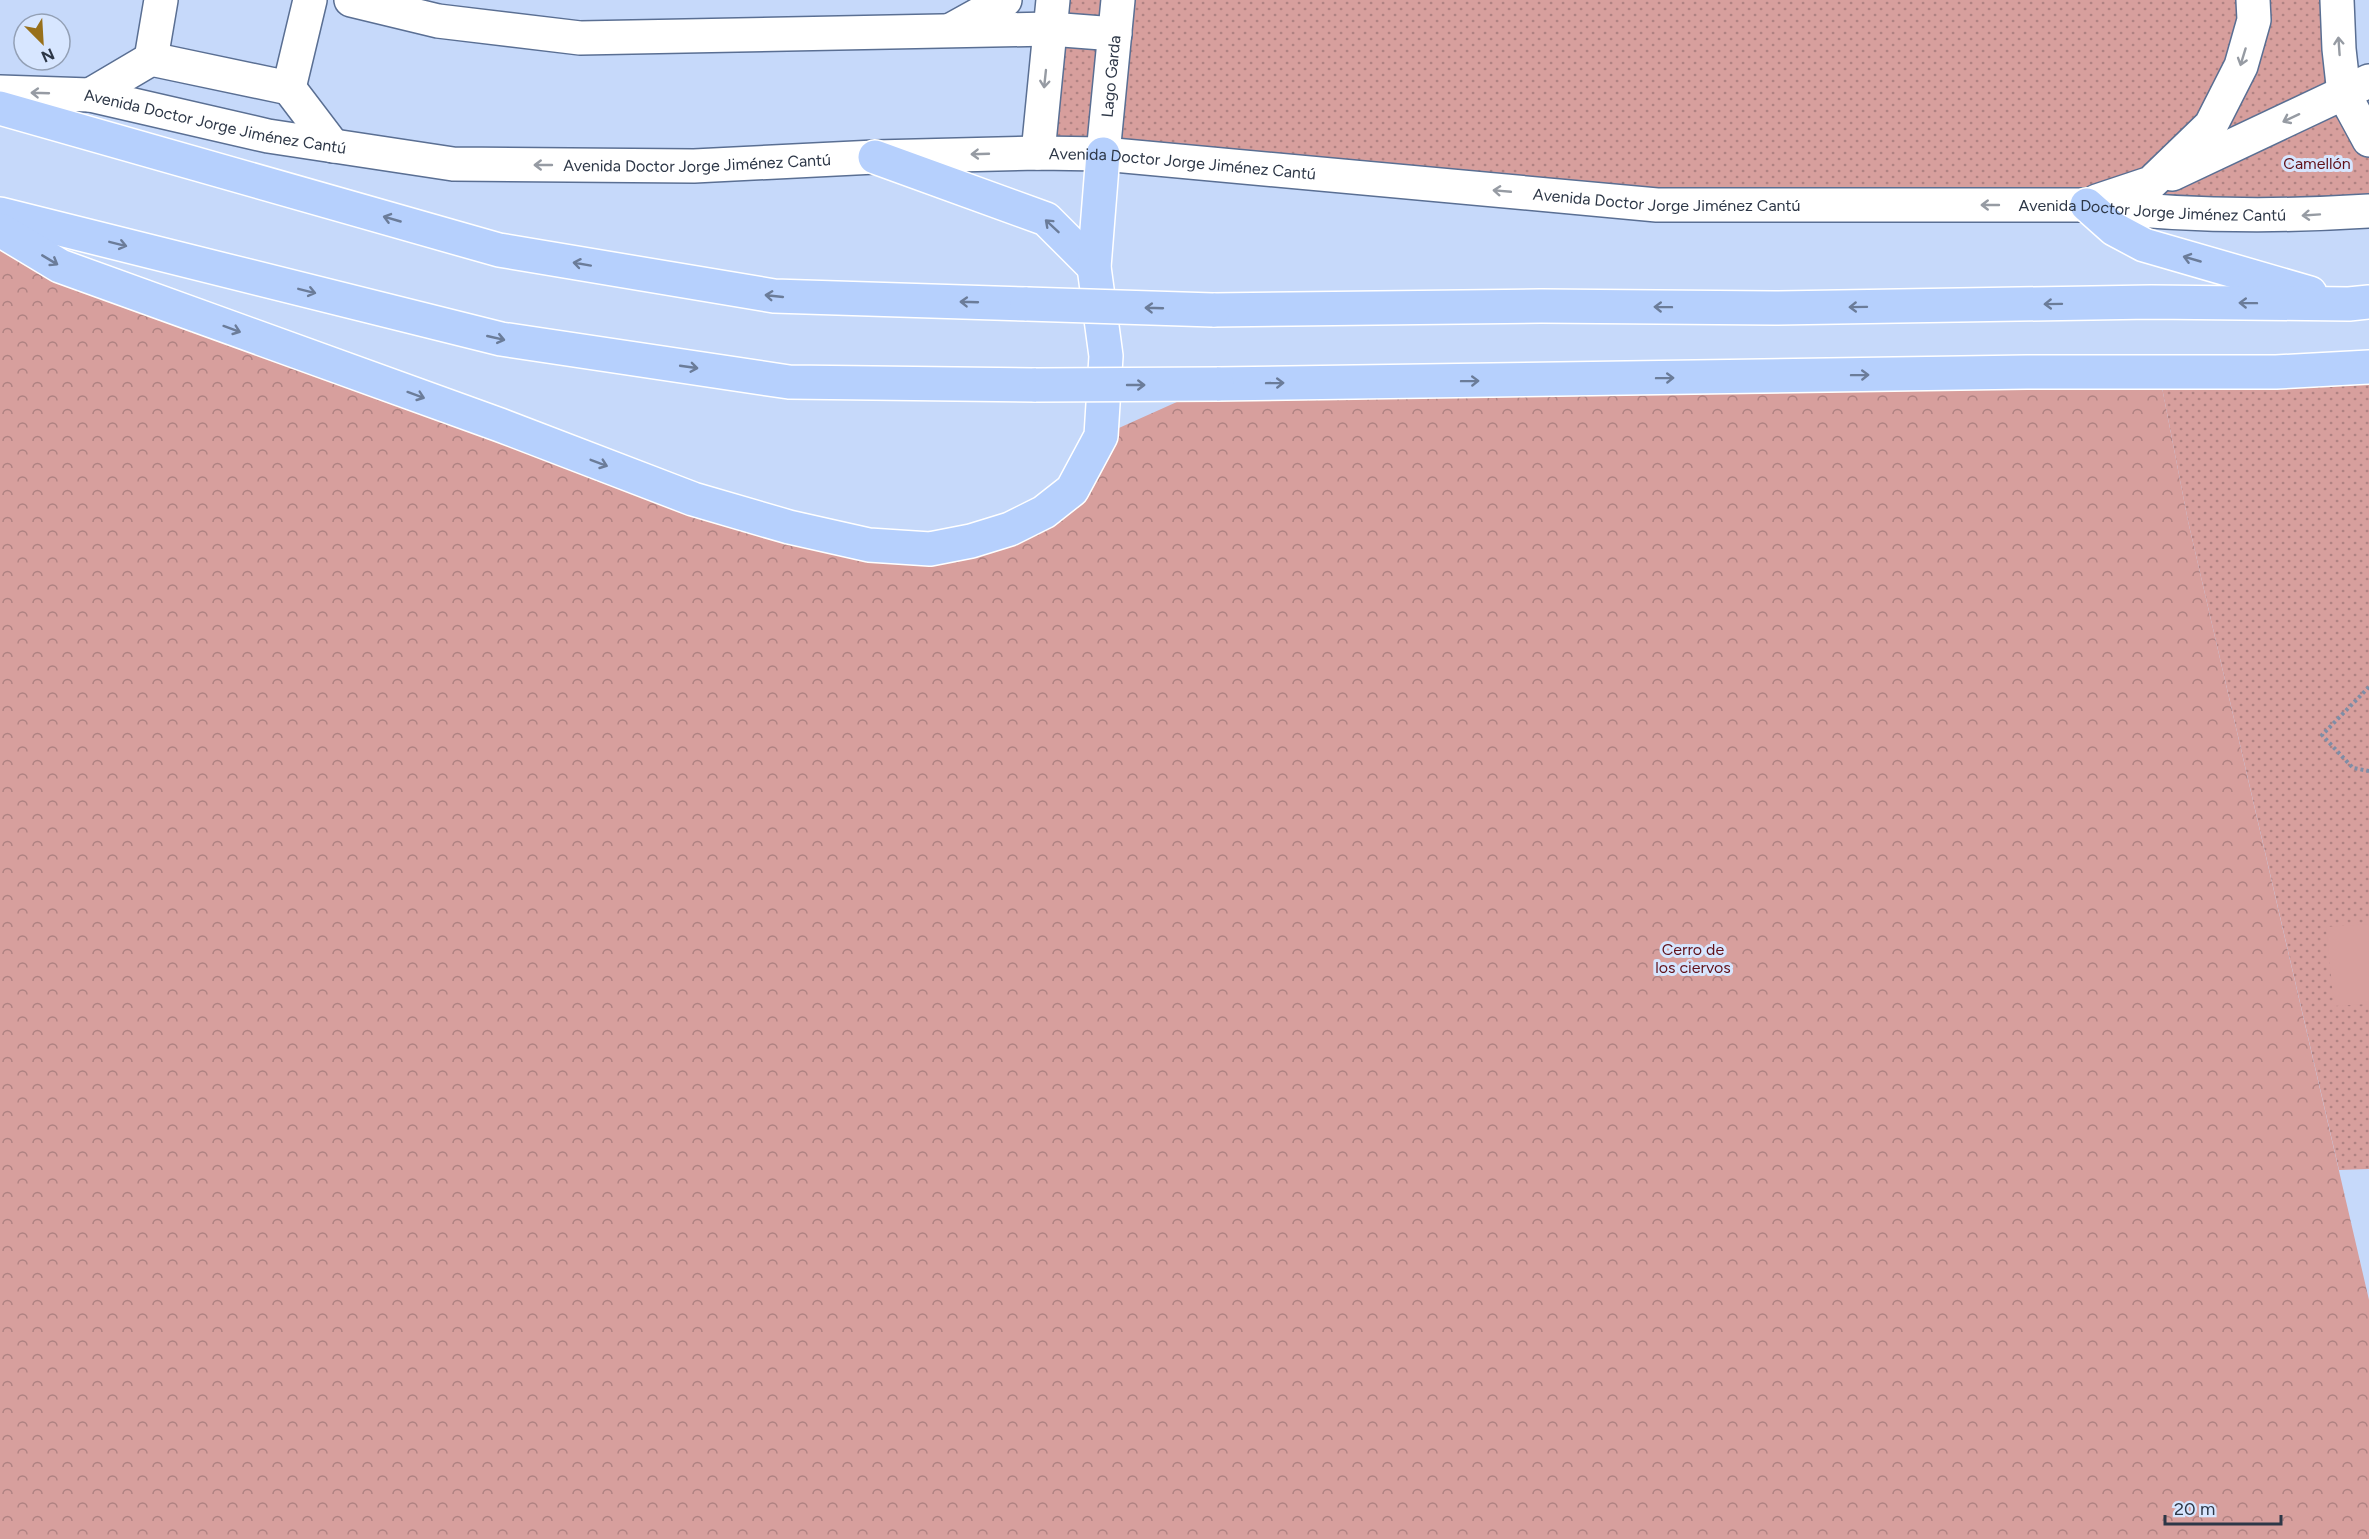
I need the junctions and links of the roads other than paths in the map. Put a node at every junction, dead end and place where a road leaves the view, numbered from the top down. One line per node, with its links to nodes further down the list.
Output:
1 (162, 0): 11 (street)
2 (310, 0): 12 (street)
3 (351, 0): 9 (street)
4 (1005, 0): 9 (street)
5 (1118, 0): 10 (street, Lago Garda)
6 (2253, 0): 22 (street, one-way to 22)
7 (2337, 0): 13 (street, one-way to 7)
8 (1052, 15): 9 (street); 10 (street); 19 (street, one-way to 19)
9 (947, 32)
10 (1114, 34): 20 (street, Lago Garda)
11 (151, 59): 12 (street); 15 (street)
12 (289, 88): 18 (street)
13 (2357, 88): 17 (street); 22 (street, one-way to 22)
14 (0, 92): 15 (street, Avenida Doctor Jorge Jiménez Cantú, one-way to 14)
15 (90, 95): 18 (street, Avenida Doctor Jorge Jiménez Cantú)
16 (0, 108): 28 (main road, Avenida Doctor Jorge Jiménez Cantú, one-way to 16, bridge)
17 (2369, 140)
18 (333, 146): 21 (street, Avenida Doctor Jorge Jiménez Cantú, one-way to 18)
19 (1038, 153): 20 (street, Avenida Doctor Jorge Jiménez Cantú); 21 (street, Avenida Doctor Jorge Jiménez Cantú, one-way to 21)
20 (1103, 154): 23 (street, Avenida Doctor Jorge Jiménez Cantú, one-way to 20); 27 (main road)
21 (874, 157): 27 (main road, one-way to 21)
22 (2151, 183): 23 (street)
23 (2087, 205): 24 (street, Avenida Doctor Jorge Jiménez Cantú, one-way to 23); 28 (main road, one-way to 23)
24 (2369, 211)
25 (0, 214): 29 (main road, one-way to 29, bridge)
26 (0, 230): 27 (main road, one-way to 27)
27 (1094, 267)
28 (2359, 303)
29 (2369, 367)

